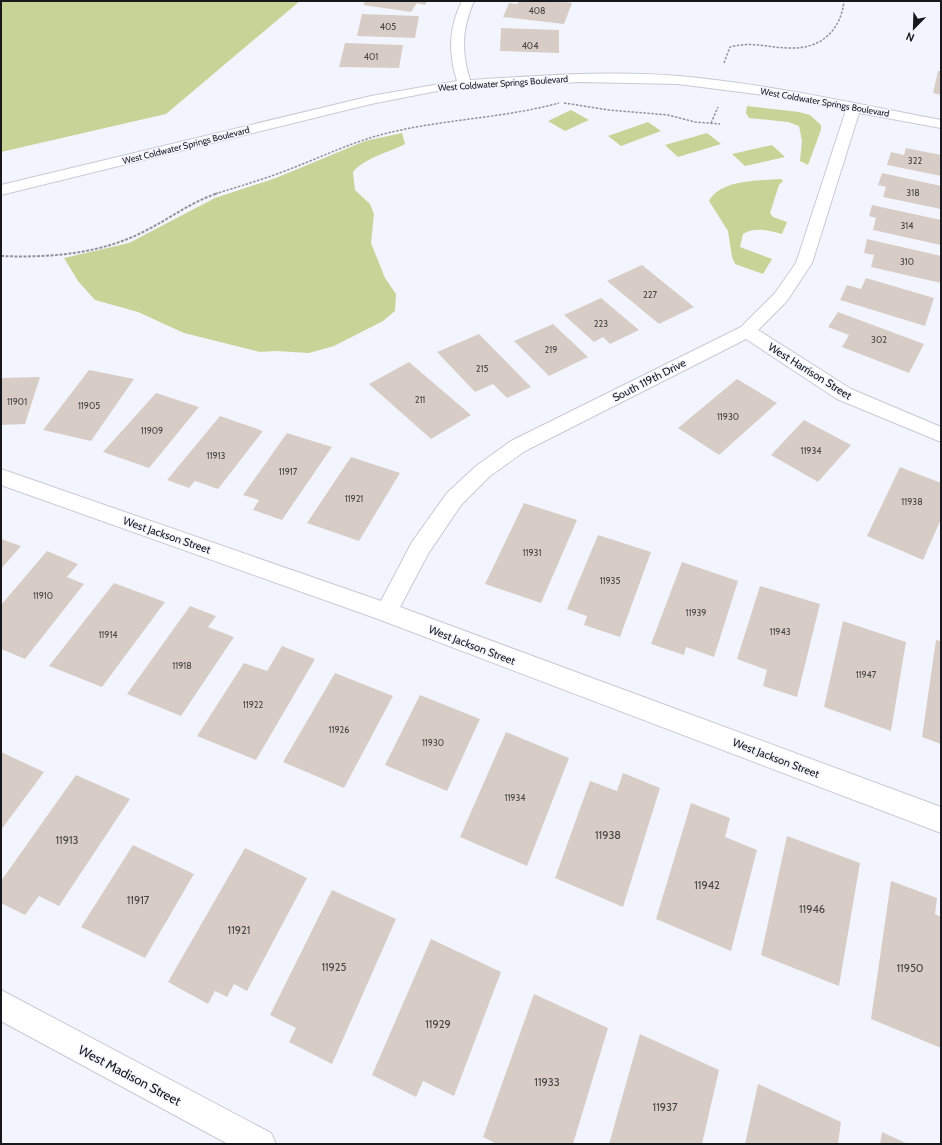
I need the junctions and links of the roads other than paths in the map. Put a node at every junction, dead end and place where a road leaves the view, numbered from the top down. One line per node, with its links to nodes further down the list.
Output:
1 (468, 1): 2 (street)
2 (465, 84): 3 (street, West Coldwater Springs Boulevard); 5 (street, West Coldwater Springs Boulevard)
3 (854, 107): 4 (street, West Coldwater Springs Boulevard); 6 (street, South 119th Drive)
4 (941, 124)
5 (1, 190)
6 (747, 331): 7 (street, West Harrison Street); 9 (street, South 119th Drive)
7 (941, 435)
8 (1, 477): 9 (street, West Jackson Street)
9 (386, 612): 10 (street, West Jackson Street)
10 (941, 820)
11 (1, 1005): 12 (street, West Madison Street)
12 (260, 1144)

